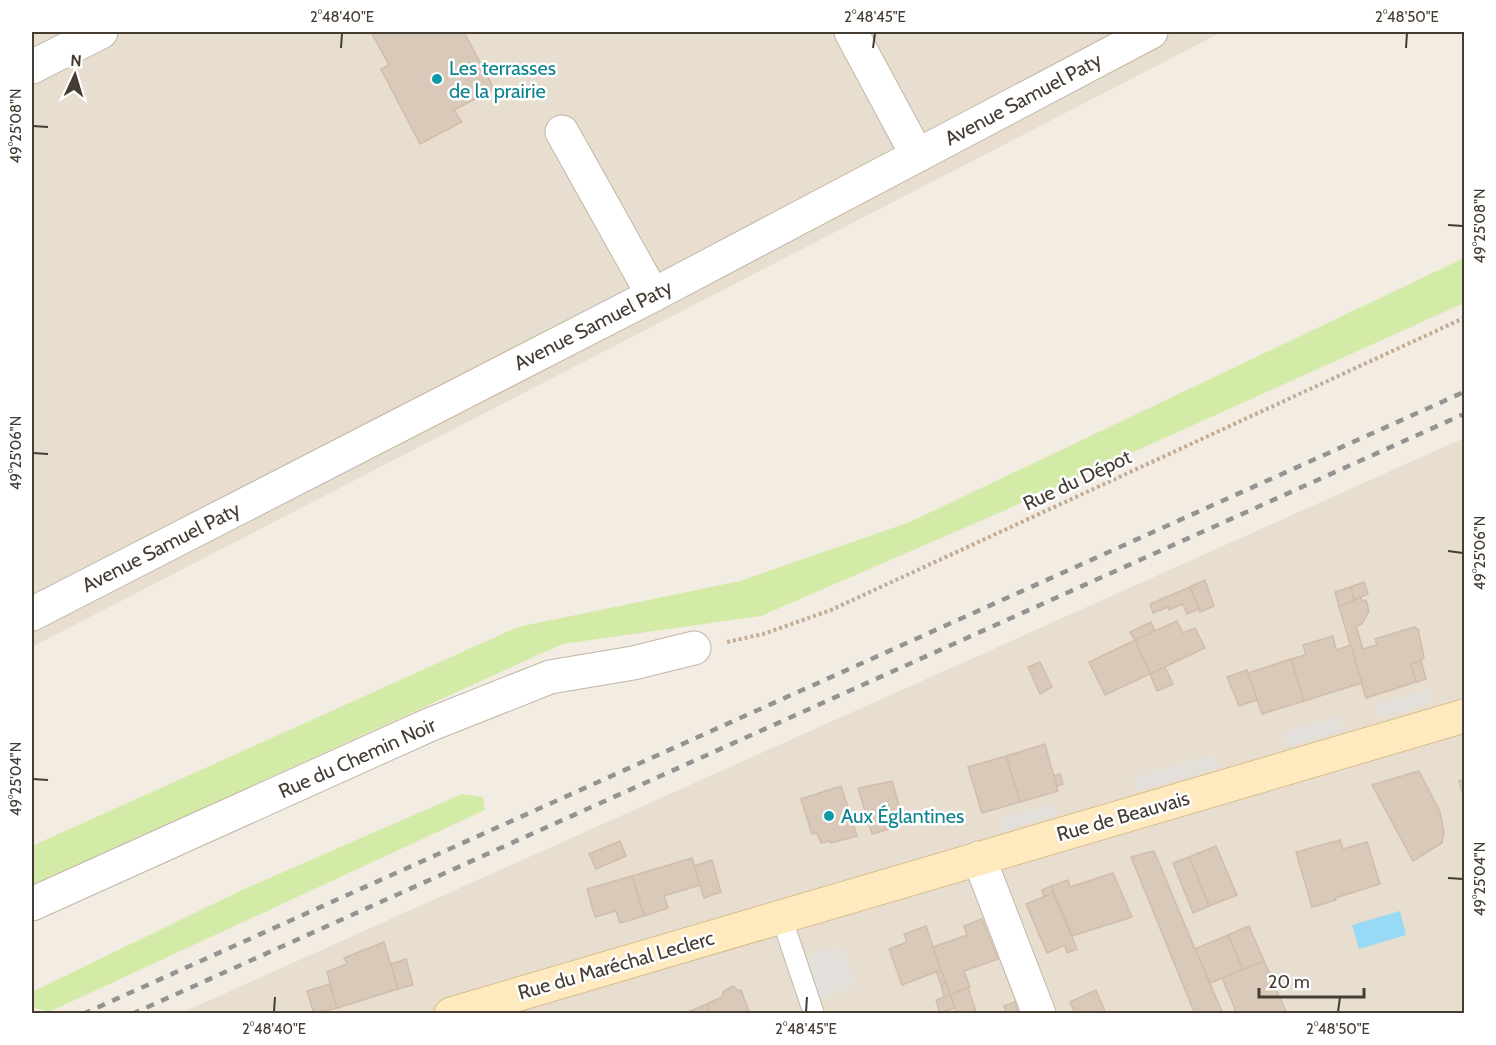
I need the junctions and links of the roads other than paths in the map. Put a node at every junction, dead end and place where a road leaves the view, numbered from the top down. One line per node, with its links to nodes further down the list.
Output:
1 (101, 32): 4 (street)
2 (851, 32): 6 (street)
3 (1151, 32): 6 (street, Avenue Samuel Paty)
4 (32, 67)
5 (562, 132): 7 (street)
6 (917, 155): 7 (street, Avenue Samuel Paty)
7 (653, 294): 8 (street, Avenue Samuel Paty)
8 (32, 614)
9 (694, 648): 12 (street, Rue du Chemin Noir)
10 (1464, 716): 11 (main road, Rue de Beauvais)
11 (979, 858): 13 (main road, Rue de Beauvais); 16 (street)
12 (32, 904)
13 (781, 916): 14 (main road, Rue du Maréchal Leclerc); 15 (lane)
14 (451, 1014)
15 (814, 1014)
16 (1039, 1014)

